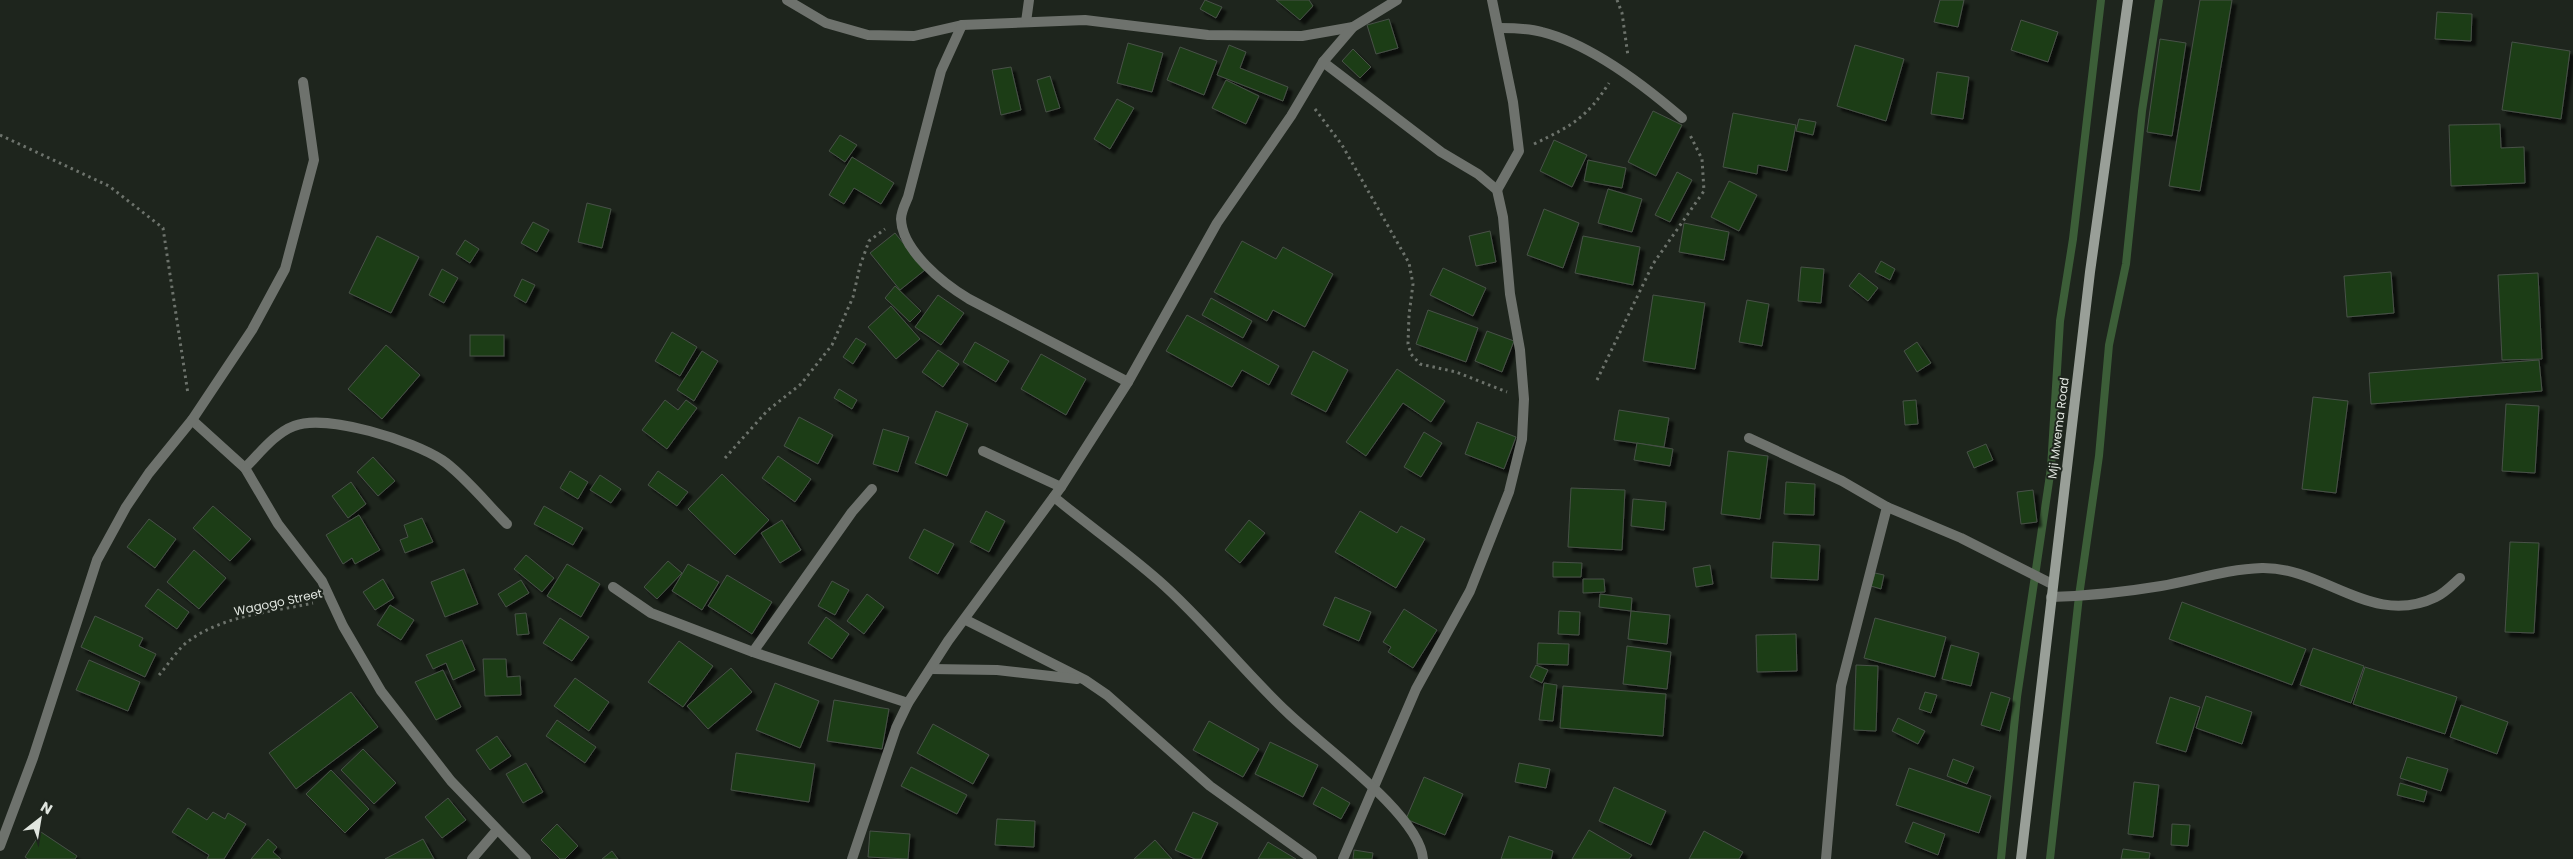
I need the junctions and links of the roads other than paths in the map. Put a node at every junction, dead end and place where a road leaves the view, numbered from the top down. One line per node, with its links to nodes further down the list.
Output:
1 (787, 0): 7 (street)
2 (1029, 0): 6 (street)
3 (1397, 0): 8 (street)
4 (1492, 0): 9 (street)
5 (2128, 0): 25 (main road, Mji Mwema Road)
6 (1026, 22): 7 (street); 8 (street)
7 (962, 25): 14 (street)
8 (1353, 27): 10 (street)
9 (1500, 28): 12 (street); 13 (street)
10 (1323, 62): 13 (street); 14 (street)
11 (303, 82): 15 (street)
12 (1682, 118)
13 (1497, 190): 33 (street)
14 (1128, 382): 19 (street)
15 (192, 420): 18 (street); 35 (street)
16 (1749, 438): 22 (street)
17 (983, 451): 19 (street)
18 (245, 468): 23 (street); 34 (street)
19 (1061, 487): 21 (street)
20 (872, 489): 29 (street)
21 (1054, 497): 28 (street); 33 (street)
22 (1887, 507): 25 (street); 42 (street)
23 (507, 524)
24 (2460, 578): 27 (street)
25 (2052, 584): 27 (main road, Mji Mwema Road)
26 (612, 587): 29 (street)
27 (2051, 597): 43 (main road, Mji Mwema Road)
28 (966, 620): 30 (street); 31 (street)
29 (754, 652): 32 (street)
30 (931, 669): 31 (street); 32 (street)
31 (1085, 680): 39 (street)
32 (908, 703): 38 (street)
33 (1373, 788): 40 (street); 41 (street)
34 (496, 830): 36 (street); 37 (street)
35 (0, 846)
36 (472, 859)
37 (526, 859)
38 (852, 859)
39 (1312, 859)
40 (1343, 859)
41 (1423, 859)
42 (1826, 859)
43 (2020, 859)

